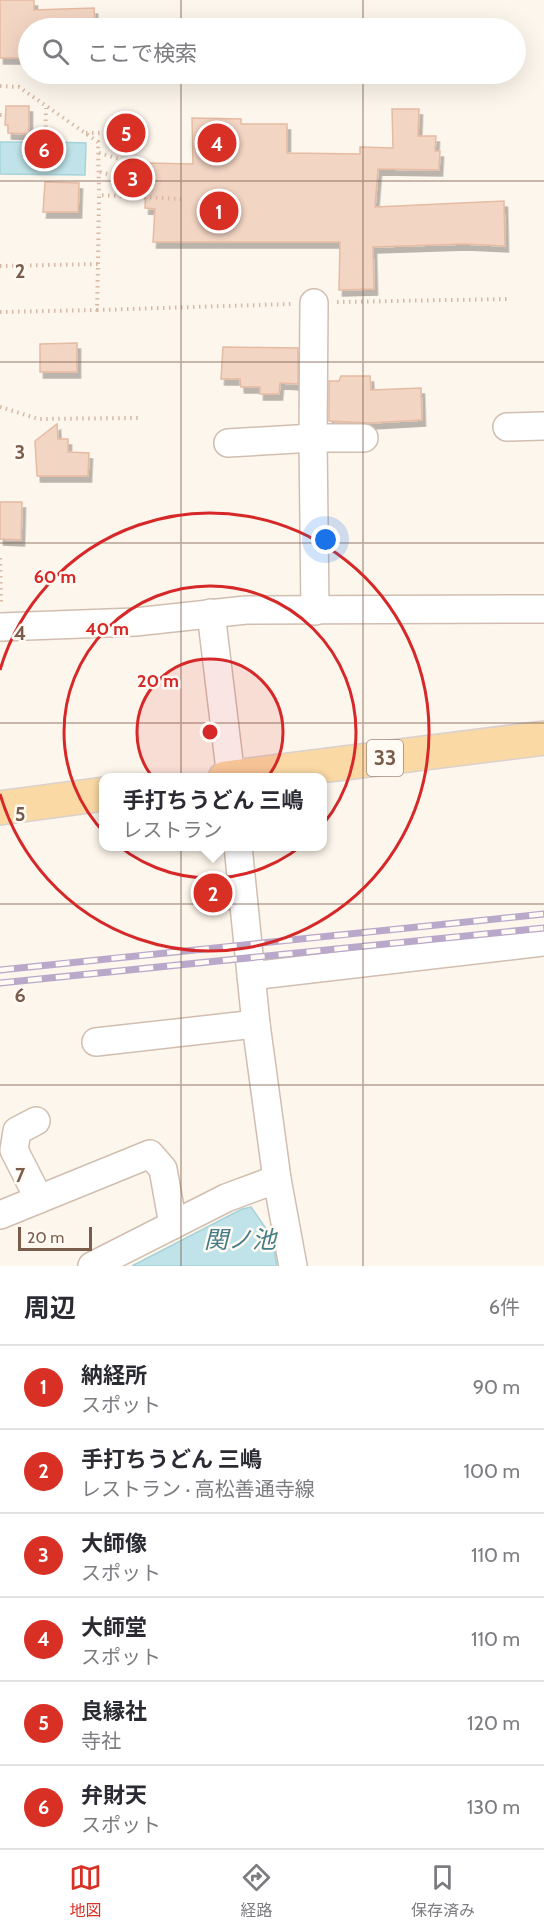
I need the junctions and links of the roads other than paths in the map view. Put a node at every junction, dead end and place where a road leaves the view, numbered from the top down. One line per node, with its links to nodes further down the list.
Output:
1 (314, 303): 4 (street)
2 (544, 426): 3 (street)
3 (507, 427)
4 (313, 438): 5 (street); 6 (street); 8 (street)
5 (364, 438)
6 (228, 443)
7 (544, 609): 8 (street)
8 (315, 610): 9 (street)
9 (211, 613): 10 (street); 12 (street)
10 (1, 627)
11 (544, 738): 13 (main road, 33)
12 (229, 773)
13 (261, 773)
14 (99, 795): 15 (main road)
15 (0, 808)
16 (238, 851): 18 (street)
17 (544, 942): 18 (street)
18 (250, 976): 19 (street)
19 (256, 1024): 20 (street); 22 (street)
20 (96, 1042)
21 (36, 1121): 23 (street)
22 (277, 1179): 25 (street); 27 (street)
23 (39, 1199): 24 (street); 25 (street)
24 (0, 1215)
25 (173, 1225): 26 (street)
26 (92, 1266)
27 (293, 1266)

